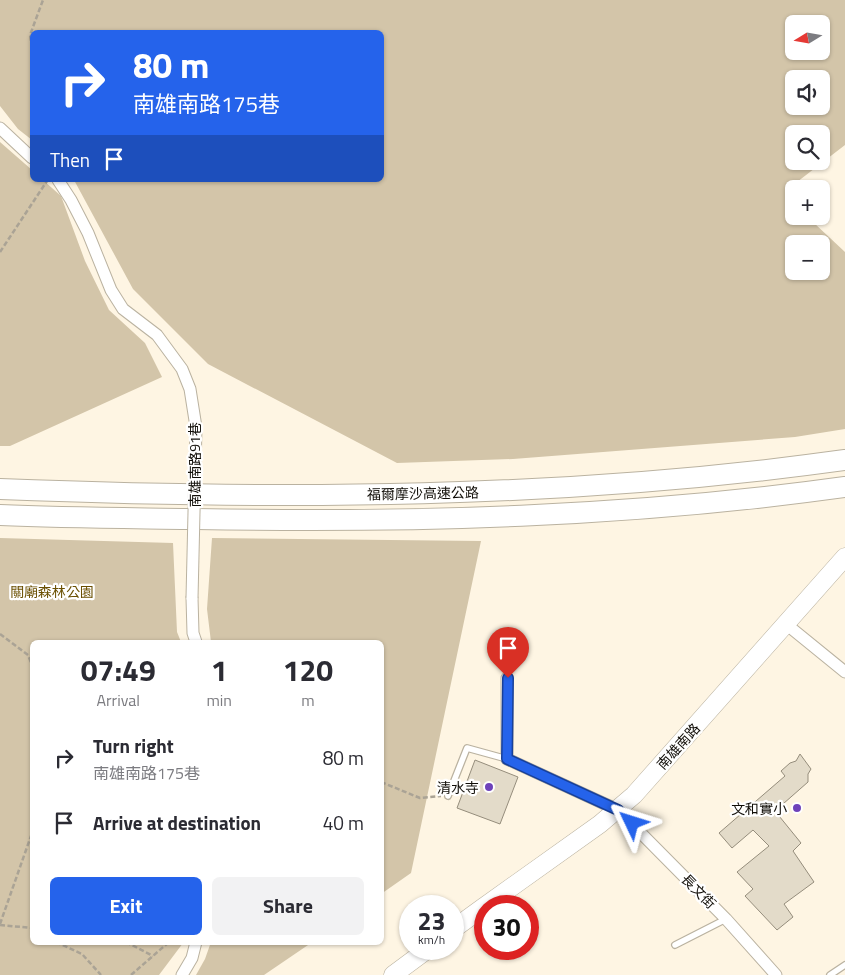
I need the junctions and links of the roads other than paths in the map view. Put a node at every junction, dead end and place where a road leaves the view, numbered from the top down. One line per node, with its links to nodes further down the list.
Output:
1 (0, 128): 2 (street)
2 (30, 156)
3 (59, 182): 10 (street, 南雄南路91巷, bridge)
4 (845, 460): 6 (highway, 福爾摩沙高速公路)
5 (845, 487): 7 (highway, 福爾摩沙高速公路)
6 (0, 489)
7 (0, 514)
8 (845, 557): 9 (main road, 南雄南路)
9 (786, 624): 11 (street); 15 (main road, 南雄南路)
10 (195, 640)
11 (845, 672)
12 (508, 678): 13 (street)
13 (507, 759): 14 (lane); 15 (street)
14 (448, 796)
15 (618, 810): 16 (main road, 南雄南路); 17 (street, 長文街)
16 (500, 895)
17 (726, 919): 19 (lane); 24 (street, 長文街)
18 (195, 945): 22 (street)
19 (675, 945)
20 (413, 960): 23 (main road)
21 (845, 965): 25 (lane)
22 (182, 975)
23 (393, 975)
24 (776, 975)
25 (830, 975)

